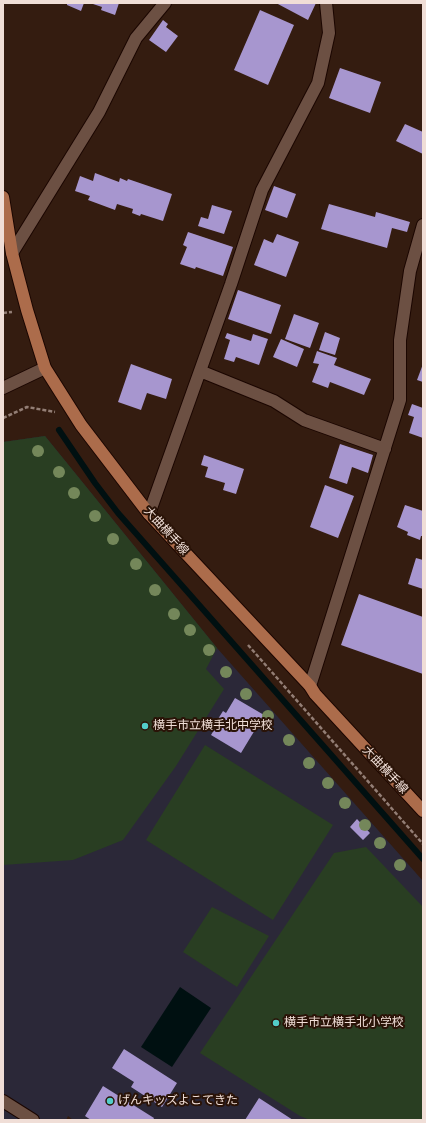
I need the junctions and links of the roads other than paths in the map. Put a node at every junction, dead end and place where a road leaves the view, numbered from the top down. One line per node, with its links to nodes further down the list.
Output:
1 (165, 3): 5 (street)
2 (326, 3): 7 (street)
3 (3, 197): 5 (main road, 大曲横手線)
4 (423, 225): 9 (street)
5 (12, 253): 6 (main road, 大曲横手線)
6 (45, 368): 8 (street); 10 (main road, 大曲横手線)
7 (200, 371): 9 (street); 10 (street)
8 (3, 388)
9 (385, 449): 11 (street)
10 (149, 514): 11 (main road, 大曲横手線)
11 (310, 686): 12 (main road, 大曲横手線)
12 (423, 811)
13 (3, 1101): 14 (street)
14 (33, 1120)

